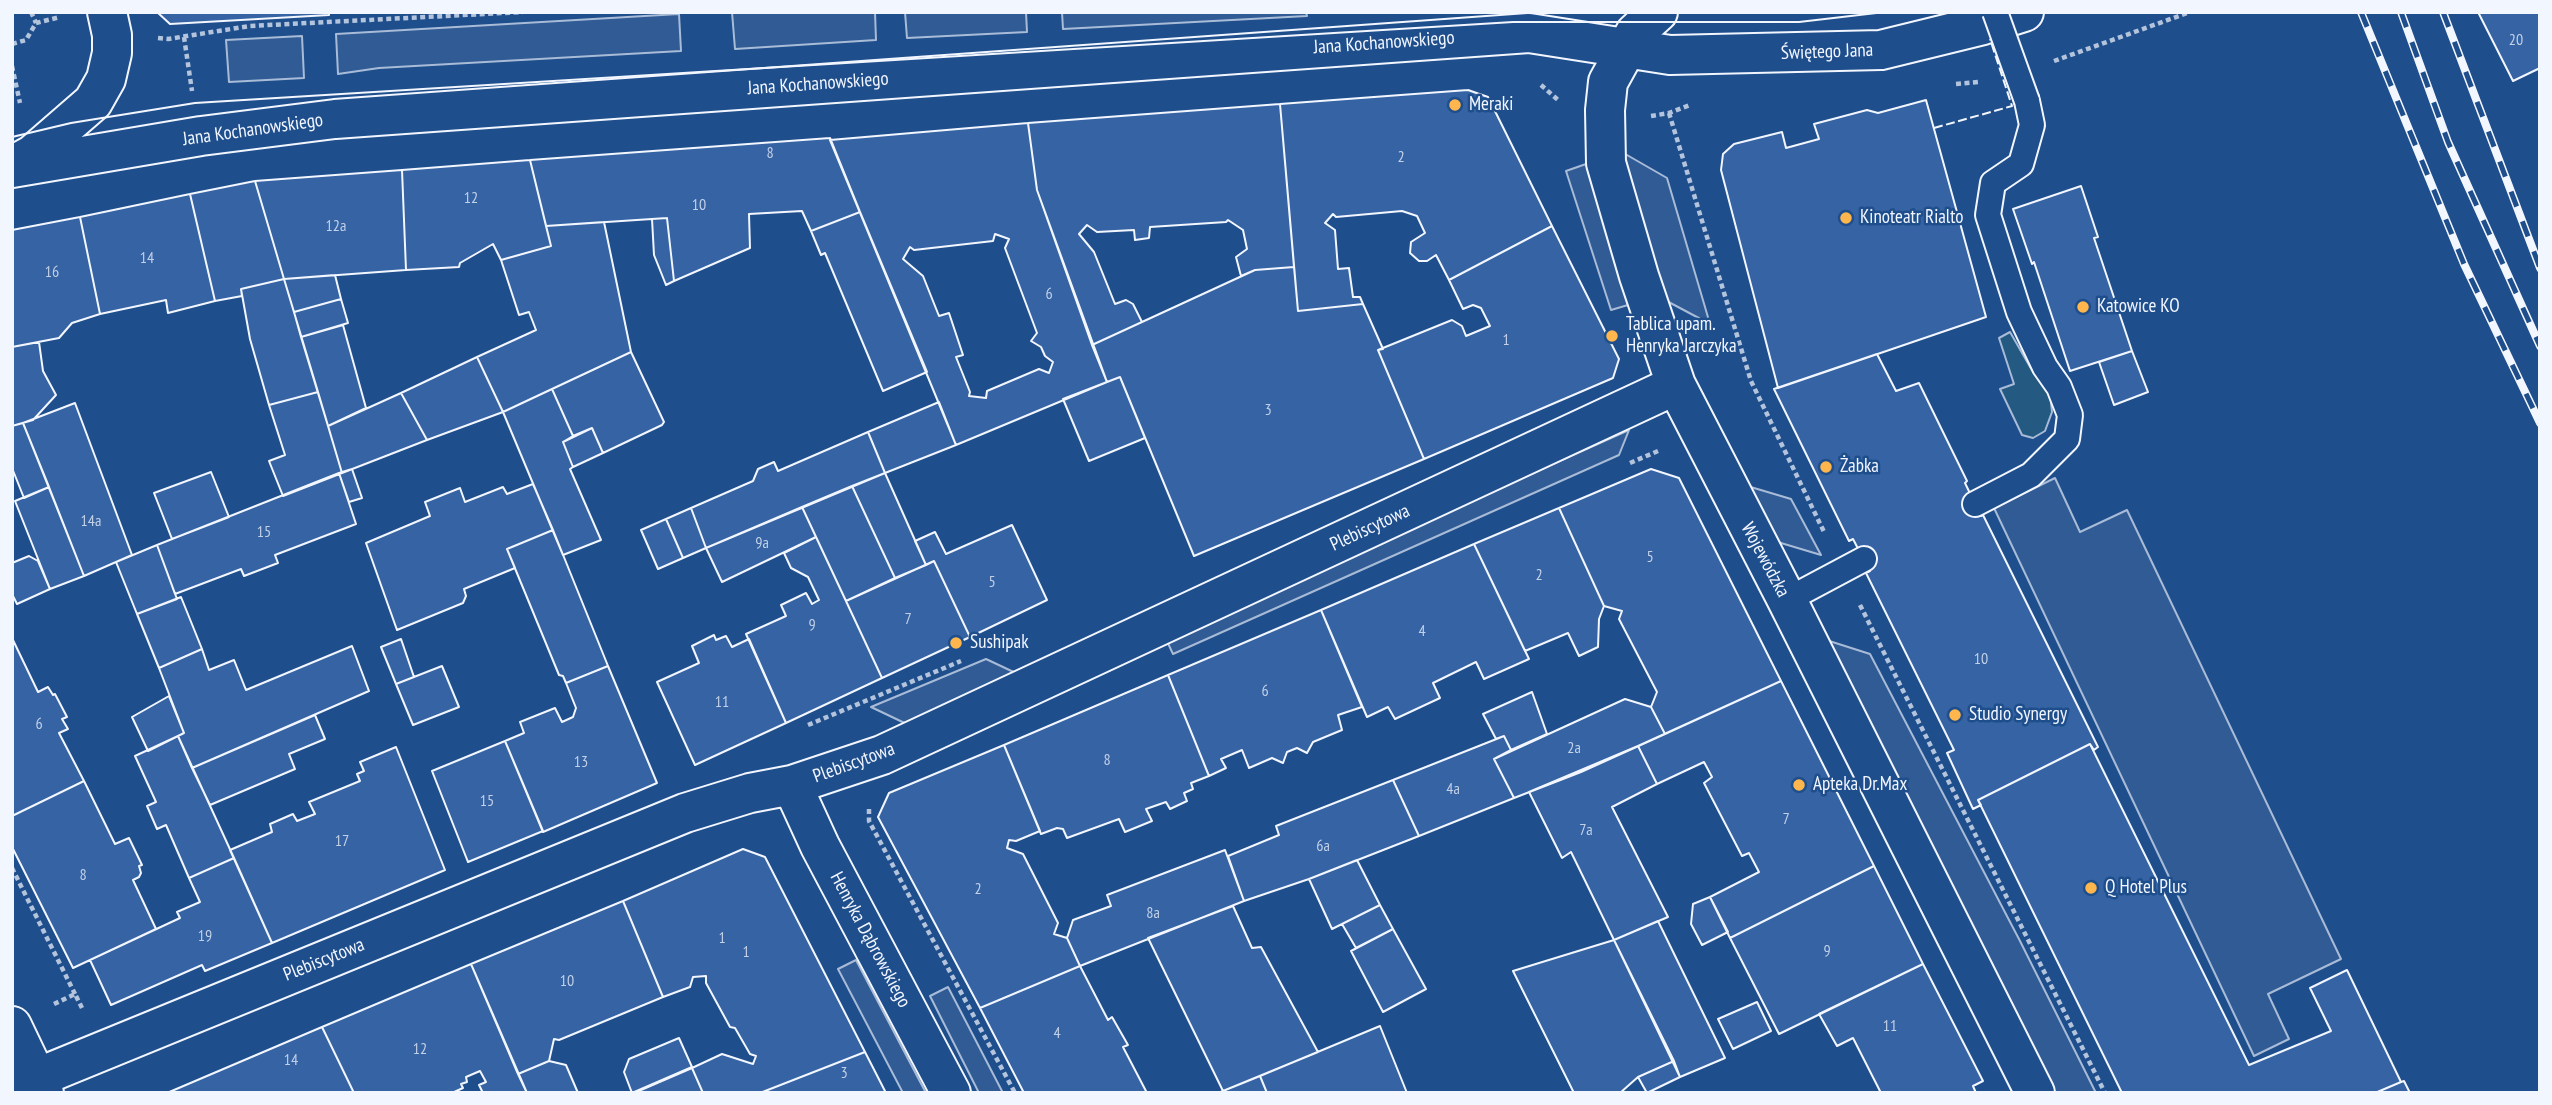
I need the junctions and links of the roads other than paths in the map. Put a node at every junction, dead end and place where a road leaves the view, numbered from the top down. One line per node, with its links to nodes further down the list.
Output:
1 (107, 12): 8 (street)
2 (1564, 12): 6 (street)
3 (1658, 12): 7 (street, Wojewódzka)
4 (1995, 12): 10 (lane, bridge)
5 (2024, 12): 7 (street, Świętego Jana)
6 (1529, 33): 7 (street, Jana Kochanowskiego); 8 (street, Jana Kochanowskiego)
7 (1626, 48): 9 (street, Wojewódzka)
8 (12, 167)
9 (1676, 385): 12 (street, Wojewódzka); 13 (street, Plebiscytowa)
10 (1975, 504)
11 (1854, 565): 12 (lane)
12 (1787, 600): 17 (street, Wojewódzka)
13 (792, 785): 15 (street, Plebiscytowa); 16 (street, Henryka Dąbrowskiego)
14 (28, 1018): 15 (street)
15 (31, 1086)
16 (951, 1093)
17 (2035, 1093)

